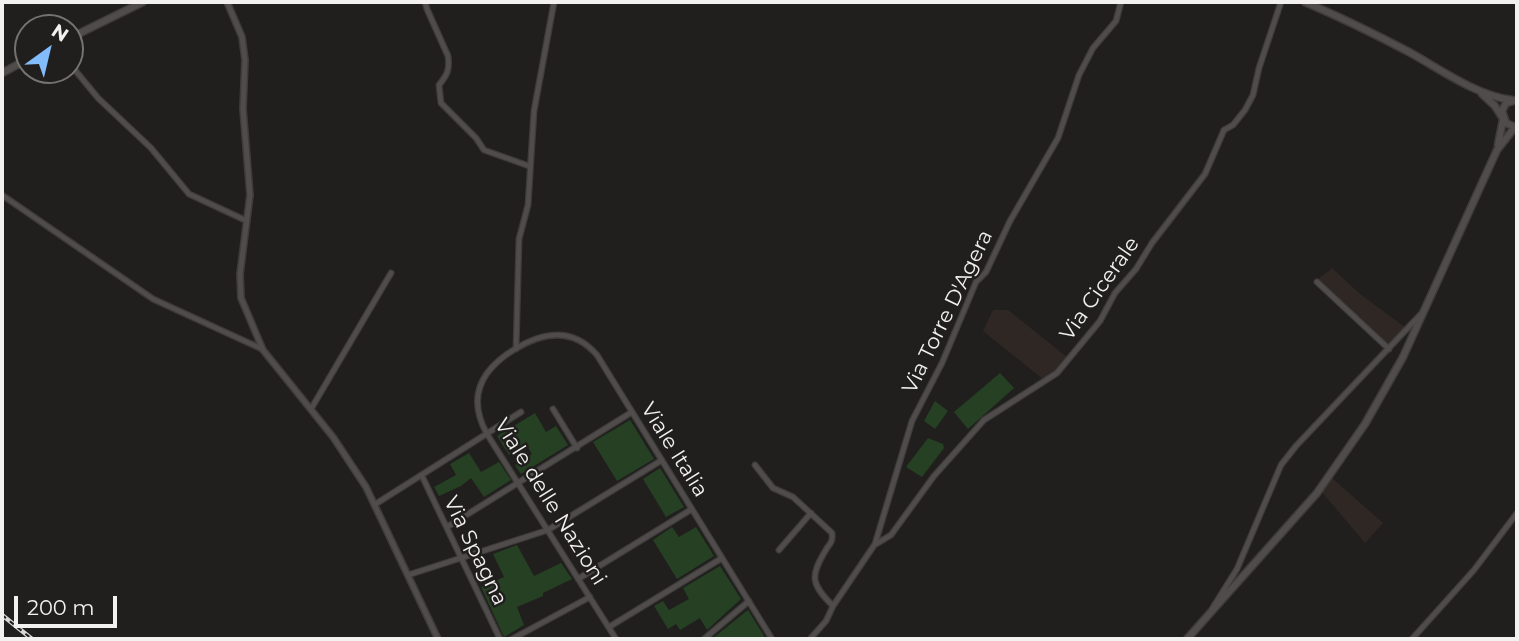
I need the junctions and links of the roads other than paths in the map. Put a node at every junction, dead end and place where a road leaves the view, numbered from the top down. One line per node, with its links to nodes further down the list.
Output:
1 (143, 2): 8 (main road)
2 (228, 2): 17 (street)
3 (425, 2): 15 (street)
4 (554, 2): 15 (street)
5 (1121, 2): 40 (street, Via Torre D'Agera)
6 (1281, 2): 40 (street, Via Cicerale)
7 (1305, 2): 10 (main road)
8 (84, 31)
9 (84, 81): 17 (street)
10 (1478, 90): 11 (main road); 12 (main road)
11 (1515, 99): 12 (main road)
12 (1503, 119): 13 (main road); 14 (main road)
13 (1516, 127): 14 (main road)
14 (1497, 150): 20 (main road)
15 (529, 166): 21 (street)
16 (2, 195): 23 (street)
17 (247, 221): 23 (street)
18 (391, 273): 24 (street)
19 (1317, 282): 22 (street)
20 (1425, 308): 22 (street); 49 (main road)
21 (516, 349): 27 (street, Viale Italia); 28 (street, Viale delle Nazioni)
22 (1389, 349): 49 (street)
23 (263, 350): 24 (street)
24 (311, 409): 34 (street)
25 (553, 409): 29 (street)
26 (521, 412): 28 (street)
27 (632, 412): 29 (street); 30 (street, Viale Italia)
28 (487, 434): 32 (street); 33 (street, Viale delle Nazioni)
29 (576, 448): 33 (street)
30 (662, 460): 35 (street, Viale Italia); 39 (street)
31 (755, 465): 36 (street)
32 (422, 476): 34 (street); 38 (street, Via Spagna)
33 (519, 484): 38 (street); 39 (street, Viale delle Nazioni)
34 (374, 505): 44 (street)
35 (692, 509): 43 (street, Viale Italia); 45 (street)
36 (811, 513): 41 (street); 48 (street)
37 (1517, 513): 59 (street)
38 (447, 527): 42 (street, Via Spagna)
39 (548, 530): 42 (street); 45 (street, Viale delle Nazioni)
40 (876, 544): 48 (street, Via Torre D'Agera)
41 (779, 550)
42 (461, 557): 44 (street); 52 (street, Via Spagna)
43 (722, 558): 47 (street, Viale Italia); 50 (street)
44 (407, 575): 51 (street)
45 (578, 579): 46 (street, Viale delle Nazioni)
46 (590, 597): 50 (street, Viale delle Nazioni); 53 (street)
47 (749, 601): 55 (street); 56 (street, Viale Italia)
48 (834, 606): 57 (street, Via Torre D'Agera)
49 (1210, 614): 58 (main road)
50 (608, 627): 54 (street, Viale delle Nazioni)
51 (438, 639)
52 (500, 639)
53 (512, 639)
54 (616, 639)
55 (704, 639)
56 (772, 639)
57 (810, 639)
58 (1188, 639)
59 (1412, 639)

